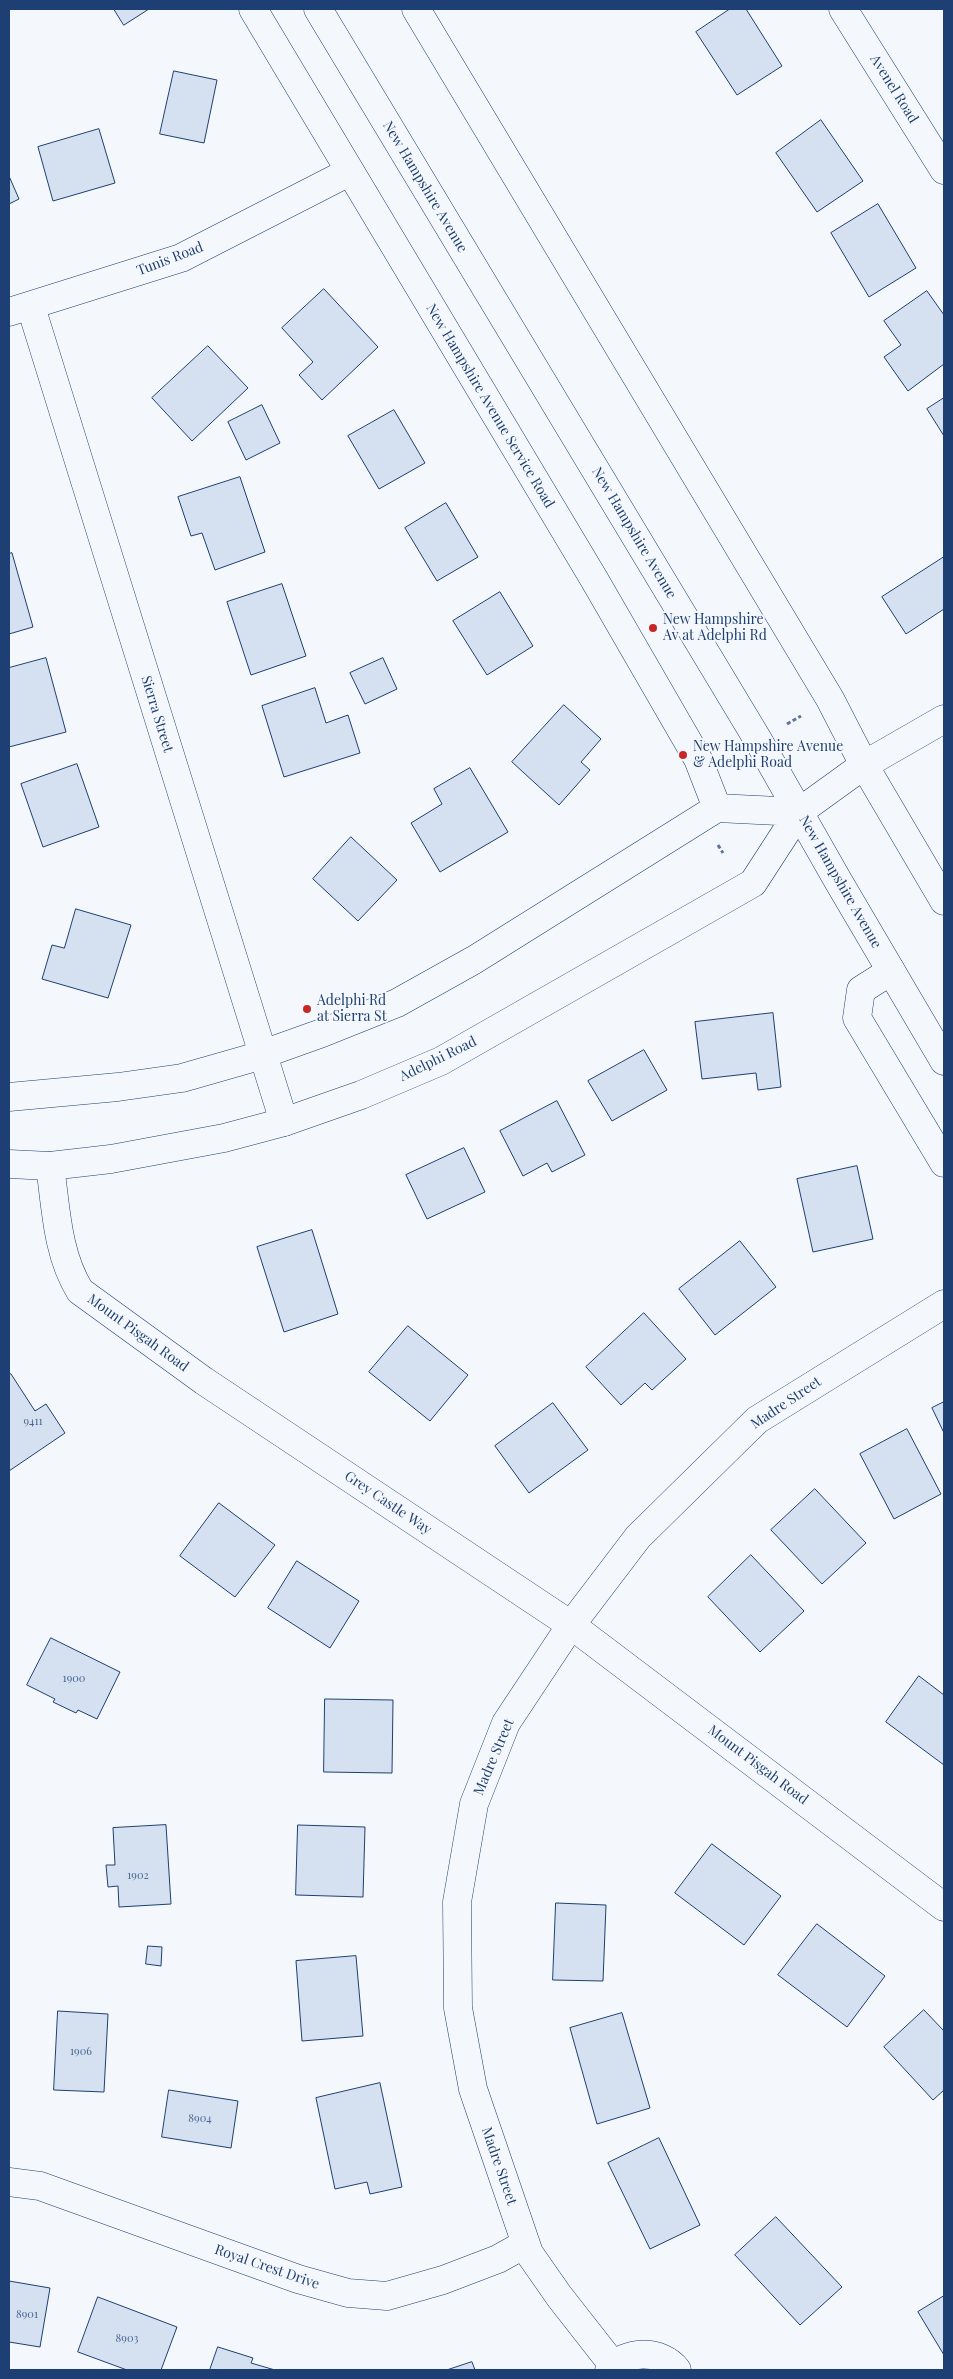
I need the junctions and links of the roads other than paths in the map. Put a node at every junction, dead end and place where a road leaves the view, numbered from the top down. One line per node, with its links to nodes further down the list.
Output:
1 (253, 9): 6 (street, New Hampshire Avenue Service Road)
2 (318, 9): 11 (street, New Hampshire Avenue)
3 (416, 9): 9 (street)
4 (843, 9): 5 (street, Avenel Road)
5 (944, 170)
6 (349, 172): 7 (street, Tunis Road); 10 (street, New Hampshire Avenue Service Road)
7 (20, 309): 14 (street, Sierra Street)
8 (944, 719): 9 (street, Adelphi Road)
9 (864, 765): 11 (street, Adelphi Road); 12 (street)
10 (717, 808): 11 (street); 14 (street)
11 (799, 812): 13 (street, New Hampshire Avenue); 17 (street, Adelphi Road)
12 (944, 901)
13 (891, 971): 15 (street, New Hampshire Avenue); 18 (street)
14 (262, 1054): 16 (street); 17 (street, Sierra Street)
15 (944, 1061)
16 (9, 1096)
17 (284, 1122): 20 (street, Adelphi Road)
18 (944, 1163)
19 (9, 1164): 20 (street, Adelphi Road)
20 (50, 1166): 22 (street, Mount Pisgah Road)
21 (944, 1304): 23 (street, Madre Street)
22 (204, 1381): 23 (street, Grey Castle Way)
23 (571, 1624): 24 (street, Mount Pisgah Road); 26 (street, Madre Street)
24 (944, 1907)
25 (9, 2182): 26 (street, Royal Crest Drive)
26 (525, 2244): 27 (street, Madre Street)
27 (611, 2367): 28 (street, Madre Street)
28 (677, 2370)

